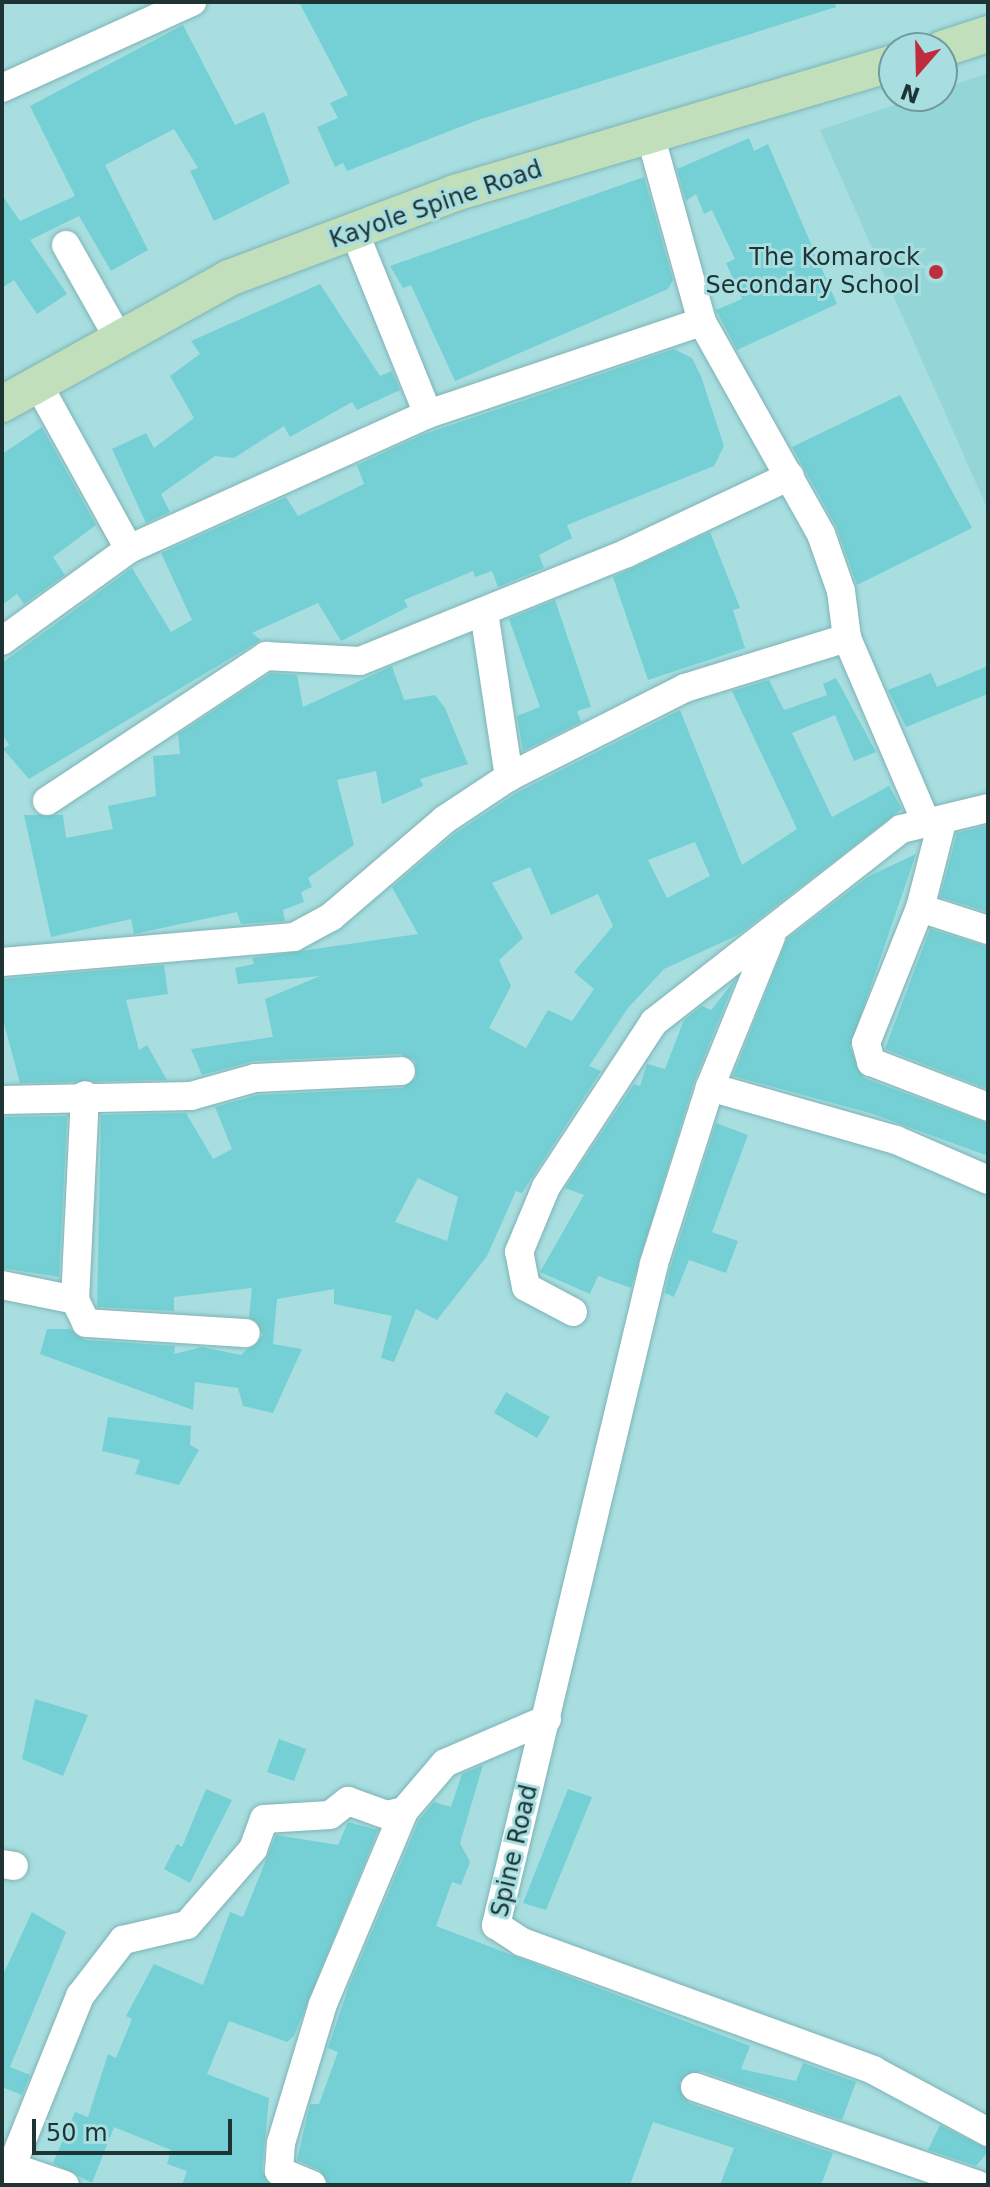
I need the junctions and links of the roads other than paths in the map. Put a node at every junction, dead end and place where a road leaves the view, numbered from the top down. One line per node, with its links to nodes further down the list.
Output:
1 (192, 2): 5 (street)
2 (988, 34): 3 (main road)
3 (958, 44)
4 (878, 68): 6 (main road, Kayole Spine Road)
5 (2, 88)
6 (651, 138): 7 (main road, Kayole Spine Road); 9 (street)
7 (354, 231): 10 (main road, Kayole Spine Road); 13 (street)
8 (66, 245): 10 (street)
9 (702, 322): 13 (street); 14 (street)
10 (119, 339): 11 (main road, Kayole Spine Road)
11 (38, 384): 12 (main road, Kayole Spine Road); 15 (street)
12 (2, 404)
13 (428, 414): 15 (street)
14 (790, 476): 16 (street); 17 (street)
15 (129, 549): 18 (street)
16 (484, 612): 19 (street); 20 (street)
17 (847, 638): 19 (street); 22 (street)
18 (2, 641)
19 (509, 777): 26 (street)
20 (47, 801)
21 (988, 808): 22 (street)
22 (934, 822): 23 (street); 25 (street)
23 (920, 908): 24 (street); 31 (street)
24 (988, 930)
25 (771, 937): 28 (street, Spine Road); 35 (street)
26 (2, 962)
27 (401, 1071): 29 (street)
28 (710, 1087): 32 (street); 37 (street, Spine Road)
29 (85, 1095): 30 (street); 34 (street)
30 (2, 1100)
31 (988, 1107)
32 (988, 1180)
33 (2, 1285): 34 (street)
34 (75, 1300): 36 (street)
35 (573, 1312)
36 (246, 1333)
37 (547, 1719): 38 (street); 40 (street, Spine Road)
38 (404, 1811): 41 (street); 43 (street)
39 (695, 2087): 44 (street)
40 (988, 2132)
41 (6, 2175): 42 (street)
42 (65, 2185)
43 (312, 2185)
44 (978, 2185)

